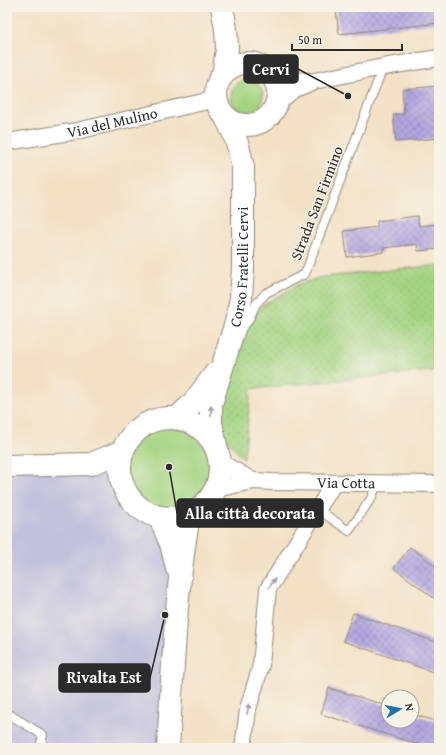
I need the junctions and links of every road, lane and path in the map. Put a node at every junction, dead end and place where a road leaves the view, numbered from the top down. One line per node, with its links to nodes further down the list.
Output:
1 (222, 7): 2 (street)
2 (226, 29): 4 (street); 7 (street)
3 (439, 58): 5 (street)
4 (244, 63): 6 (street); 7 (street)
5 (383, 67): 8 (street); 14 (lane, Strada San Firmino)
6 (267, 70): 8 (street); 9 (street)
7 (223, 75): 10 (street)
8 (314, 81): 9 (street)
9 (277, 104): 11 (street)
10 (221, 107): 11 (street); 12 (street, Via del Mulino); 13 (street, Corso Fratelli Cervi)
11 (261, 123): 13 (street, Corso Fratelli Cervi)
12 (7, 142)
13 (242, 167): 14 (street, Corso Fratelli Cervi)
14 (231, 341): 15 (street, Corso Fratelli Cervi)
15 (223, 365): 16 (street, Corso Fratelli Cervi); 18 (street, Corso Fratelli Cervi, one-way to 15)
16 (177, 418): 17 (street); 18 (street)
17 (122, 451): 19 (street); 21 (street)
18 (218, 456): 22 (street, Via Cotta); 26 (street)
19 (91, 464): 20 (street); 21 (street)
20 (7, 466)
21 (121, 481): 29 (street)
22 (253, 481): 23 (street, Via Cotta); 26 (street, Via Cotta)
23 (334, 483): 24 (street, Via Cotta); 27 (street)
24 (377, 483): 25 (street, Via Cotta); 27 (lane)
25 (439, 484)
26 (216, 489): 28 (street)
27 (317, 509): 34 (street, one-way to 27)
28 (189, 516): 29 (street); 30 (street)
29 (160, 518): 30 (street)
30 (179, 579): 33 (street)
31 (7, 713): 32 (lane)
32 (40, 748)
33 (168, 748)
34 (243, 748)

